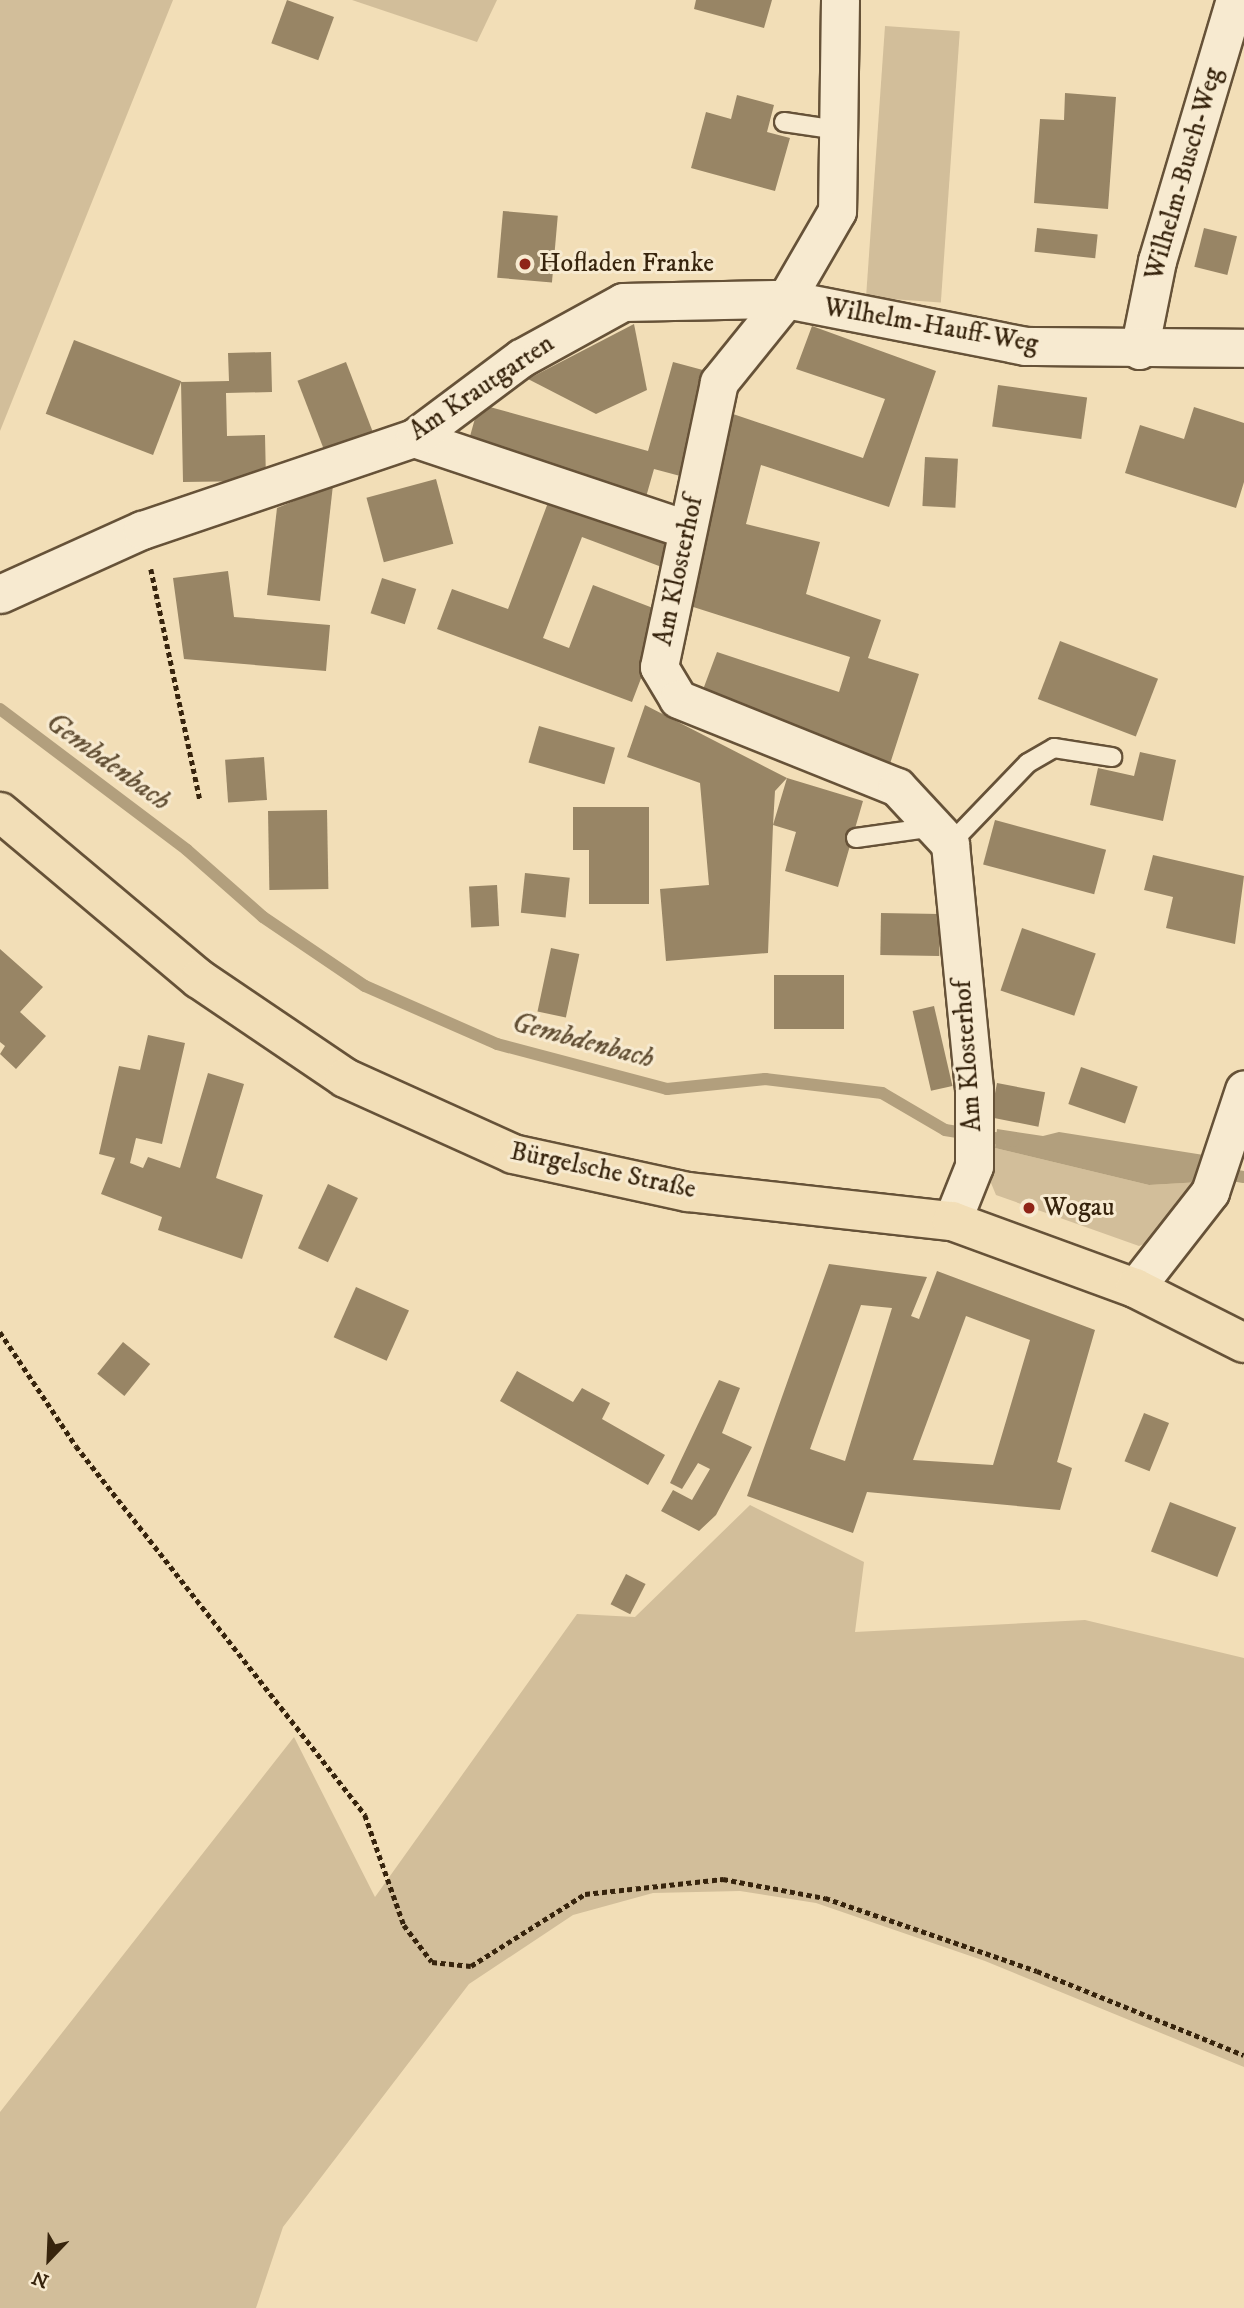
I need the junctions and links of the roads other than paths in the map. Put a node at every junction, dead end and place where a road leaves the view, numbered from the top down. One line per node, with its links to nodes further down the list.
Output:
1 (840, 0): 4 (street, Am Klosterhof)
2 (1235, 0): 7 (street, Wilhelm-Busch-Weg)
3 (784, 122): 4 (lane)
4 (838, 130): 5 (street, Am Klosterhof)
5 (786, 299): 7 (street, Wilhelm-Hauff-Weg); 8 (street, Am Krautgarten); 9 (street, Am Klosterhof)
6 (1244, 348): 7 (street, Wilhelm-Hauff-Weg)
7 (1139, 350)
8 (414, 438): 9 (street); 10 (street, Am Krautgarten)
9 (686, 529): 13 (street, Am Klosterhof)
10 (0, 594)
11 (1112, 757): 13 (lane)
12 (0, 812): 16 (main road, Bürgelsche Straße)
13 (942, 836): 14 (lane); 16 (street, Am Klosterhof)
14 (856, 838)
15 (1244, 1090): 17 (street)
16 (952, 1221): 17 (main road, Bürgelsche Straße)
17 (1135, 1288): 18 (main road, Bürgelsche Straße)
18 (1244, 1343)

